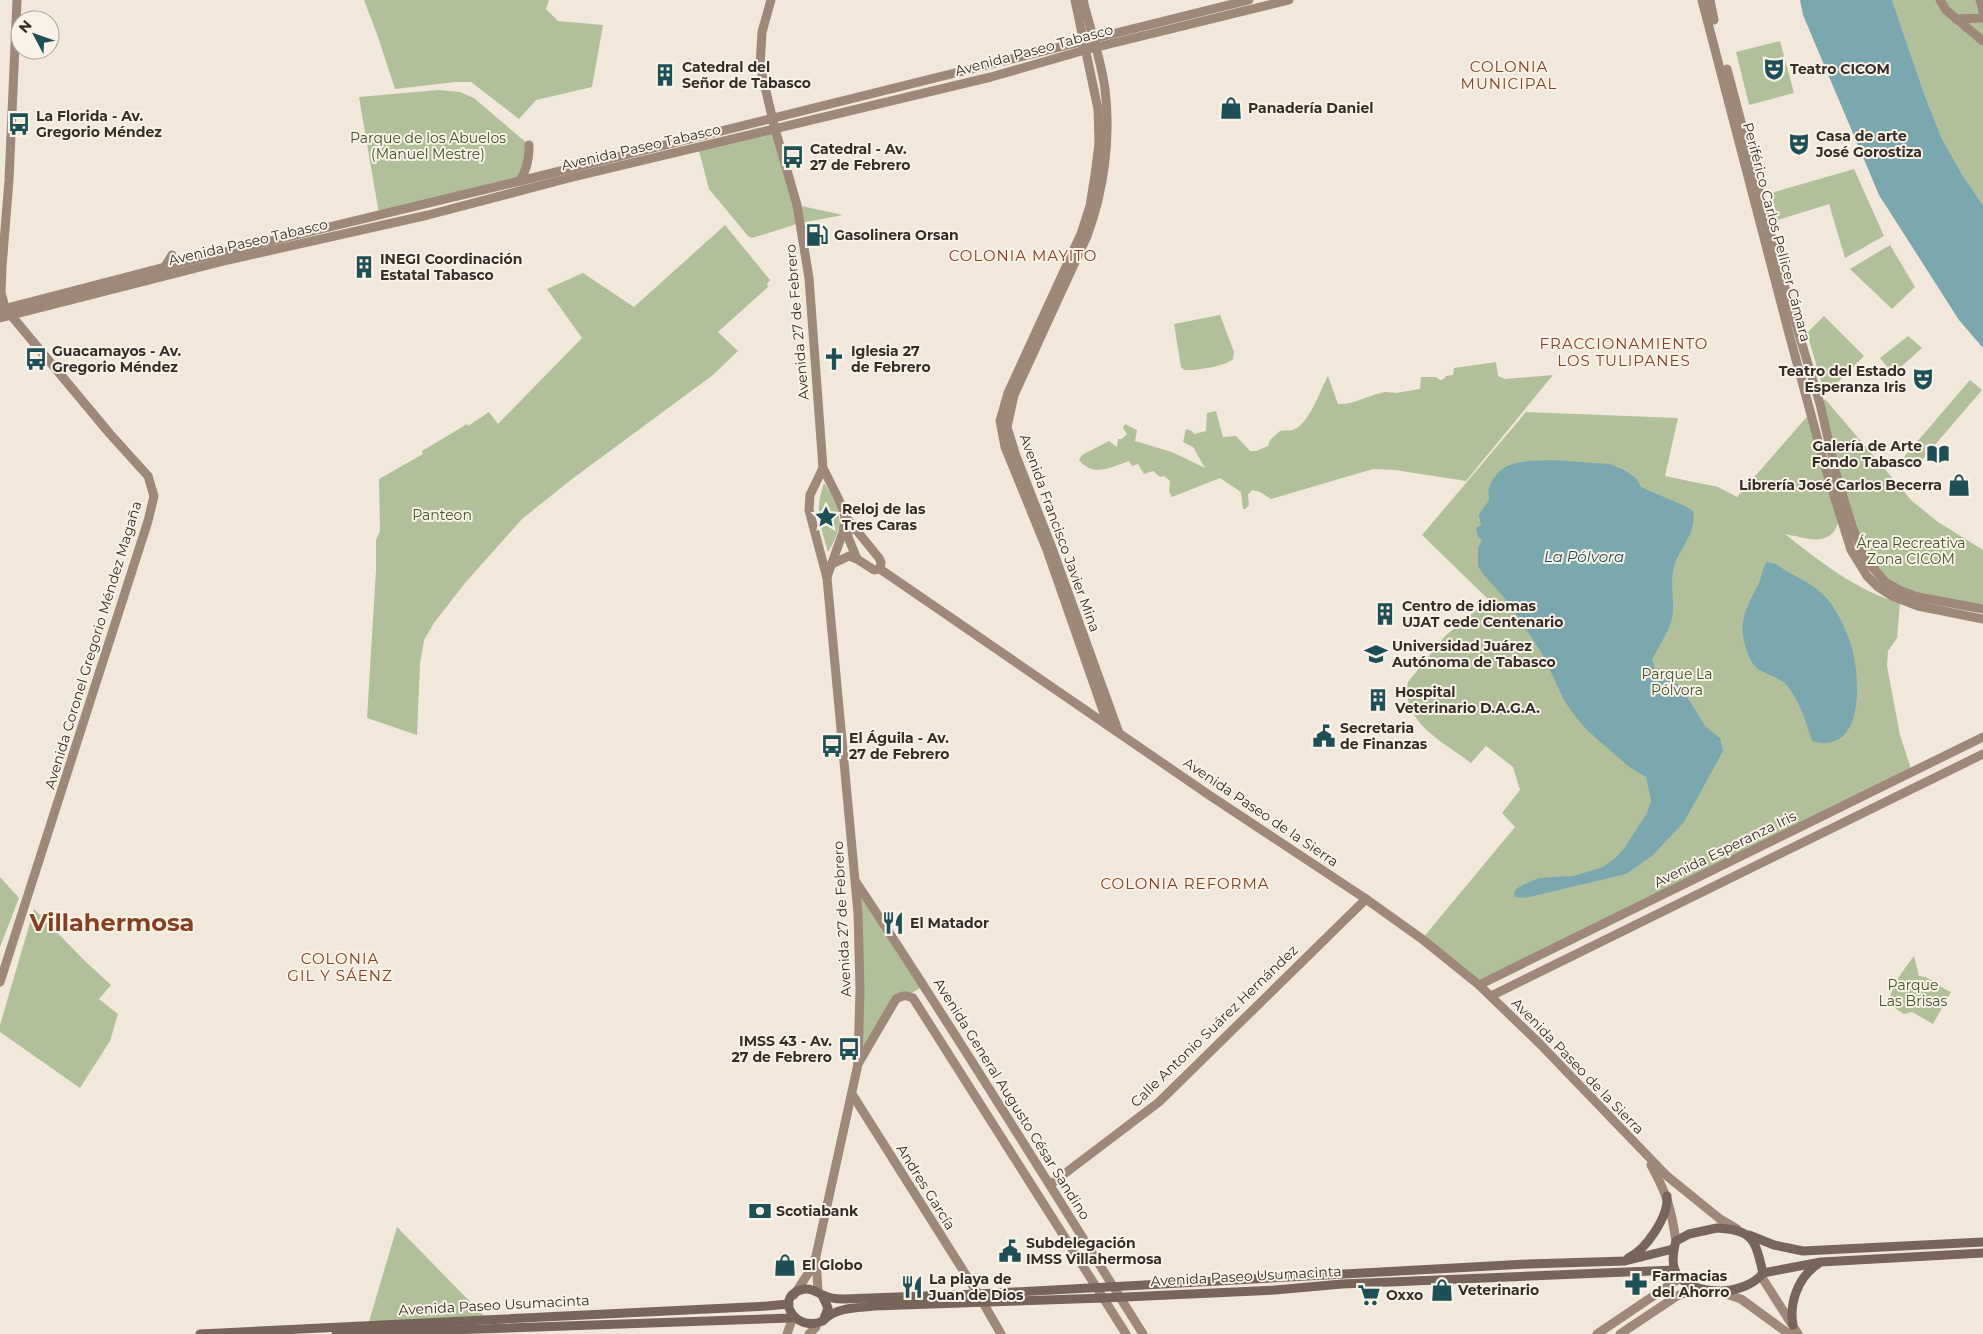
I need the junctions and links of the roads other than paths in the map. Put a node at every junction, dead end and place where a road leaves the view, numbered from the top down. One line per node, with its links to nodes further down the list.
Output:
1 (17, 0): 25 (main road, Avenida Coronel Gregorio Méndez Magaña)
2 (771, 0): 19 (main road, Avenida 27 de Febrero)
3 (1075, 0): 18 (main road, Avenida Francisco Javier Mina)
4 (1083, 0): 17 (main road, Avenida Francisco Javier Mina)
5 (1249, 0): 17 (main road, Avenida Paseo Tabasco)
6 (1289, 0): 17 (main road, Avenida Paseo Tabasco)
7 (1702, 0): 34 (main road, Periférico Carlos Pellicer Cámara)
8 (1710, 0): 15 (main road, Periférico Carlos Pellicer Cámara)
9 (1715, 0): 15 (main road)
10 (1940, 0): 14 (main road)
11 (1980, 0): 12 (main road)
12 (1983, 11)
13 (1983, 18): 14 (main road)
14 (1956, 19): 16 (main road)
15 (1718, 34): 33 (main road, Periférico Carlos Pellicer Cámara)
16 (1983, 41)
17 (1094, 43): 18 (main road, Avenida Paseo Tabasco); 36 (main road, Avenida Francisco Javier Mina)
18 (1084, 46): 19 (main road, Avenida Paseo Tabasco); 20 (main road, Avenida Paseo Tabasco); 35 (main road, Avenida Francisco Javier Mina)
19 (772, 118): 20 (main road, Avenida 27 de Febrero); 22 (main road, Avenida Paseo Tabasco)
20 (775, 129): 25 (main road, Avenida Paseo Tabasco); 27 (main road, Avenida 27 de Febrero)
21 (529, 145): 22 (main road)
22 (520, 181): 24 (main road, Avenida Paseo Tabasco)
23 (172, 255): 24 (main road)
24 (164, 268): 25 (main road, Avenida Paseo Tabasco)
25 (5, 311): 26 (main road, Avenida Paseo Tabasco); 43 (main road, Avenida Coronel Gregorio Méndez Magaña)
26 (0, 318)
27 (823, 468): 28 (main road, Avenida 27 de Febrero); 32 (main road, Avenida 27 de Febrero)
28 (846, 518): 29 (main road); 30 (main road, Avenida 27 de Febrero); 31 (main road)
29 (858, 559): 30 (main road); 31 (main road, Avenida Paseo de la Sierra)
30 (832, 564): 32 (main road, Avenida 27 de Febrero)
31 (880, 569): 35 (main road, Avenida Paseo de la Sierra)
32 (827, 578): 41 (main road, Avenida 27 de Febrero)
33 (1983, 609)
34 (1983, 619)
35 (1108, 725): 36 (main road, Avenida Paseo de la Sierra)
36 (1119, 733): 42 (main road, Avenida Paseo de la Sierra)
37 (1983, 737): 39 (main road, Avenida Esperanza Iris)
38 (1983, 754): 40 (main road, Avenida Esperanza Iris)
39 (1758, 848): 40 (main road); 44 (main road, Avenida Esperanza Iris)
40 (1765, 861): 45 (main road, Avenida Esperanza Iris)
41 (855, 881): 46 (main road, Avenida 27 de Febrero); 49 (main road, Avenida General Augusto César Sandino)
42 (1366, 899): 44 (main road, Avenida Paseo de la Sierra); 49 (main road, Calle Antonio Suárez Hernández)
43 (0, 982)
44 (1479, 985): 45 (main road, Avenida Paseo de la Sierra)
45 (1491, 996): 48 (main road, Avenida Paseo de la Sierra)
46 (858, 1064): 47 (main road, Avenida 27 de Febrero); 62 (main road, Avenida General Augusto César Sandino)
47 (852, 1094): 56 (main road, Avenida 27 de Febrero); 67 (main road, Andres García)
48 (1646, 1156): 50 (main road, Avenida Paseo de la Sierra); 51 (main road, Avenida Paseo de la Sierra)
49 (1050, 1184): 63 (main road, Avenida General Augusto César Sandino)
50 (1666, 1196): 54 (main road, Avenida Paseo de la Sierra); 57 (main road)
51 (1737, 1229): 52 (main road); 54 (main road)
52 (1748, 1235): 53 (main road); 60 (main road)
53 (1983, 1242)
54 (1675, 1245): 57 (main road, Avenida Paseo Usumacinta); 59 (main road)
55 (1983, 1253): 58 (main road)
56 (816, 1256): 66 (main road, Avenida 27 de Febrero); 68 (main road, Avenida 27 de Febrero)
57 (1622, 1261): 63 (main road, Avenida Paseo Usumacinta)
58 (1821, 1262): 60 (main road); 75 (main road)
59 (1674, 1270): 61 (main road); 69 (main road, Avenida Paseo Usumacinta)
60 (1762, 1274): 65 (main road); 75 (main road)
61 (1680, 1278): 64 (main road); 82 (main road)
62 (1097, 1286): 63 (main road, Avenida Paseo Usumacinta); 67 (main road, Avenida Paseo Usumacinta); 70 (main road, Avenida General Augusto César Sandino)
63 (1113, 1286): 69 (main road, Avenida General Augusto César Sandino)
64 (1697, 1288): 65 (main road); 83 (main road)
65 (1720, 1292): 75 (main road)
66 (820, 1293): 67 (main road, Avenida Paseo Usumacinta); 68 (main road, Avenida Paseo Usumacinta); 74 (main road)
67 (978, 1294): 71 (main road, Andres García)
68 (794, 1295): 72 (main road)
69 (1120, 1297): 70 (main road, Avenida Paseo Usumacinta); 81 (main road, Avenida General Augusto César Sandino)
70 (1104, 1298): 71 (main road, Avenida Paseo Usumacinta); 80 (main road, Avenida General Augusto César Sandino)
71 (983, 1303): 74 (main road, Avenida Paseo Usumacinta); 79 (main road, Andres García)
72 (789, 1304): 73 (main road); 76 (main road, Avenida Paseo Usumacinta)
73 (791, 1319): 74 (main road, Avenida Paseo Usumacinta); 77 (main road, Avenida Paseo Usumacinta); 78 (main road)
74 (816, 1327)
75 (1791, 1330): 84 (main road)
76 (200, 1334)
77 (336, 1334)
78 (787, 1334)
79 (1001, 1334)
80 (1126, 1334)
81 (1143, 1334)
82 (1597, 1334)
83 (1620, 1334)
84 (1798, 1334)

